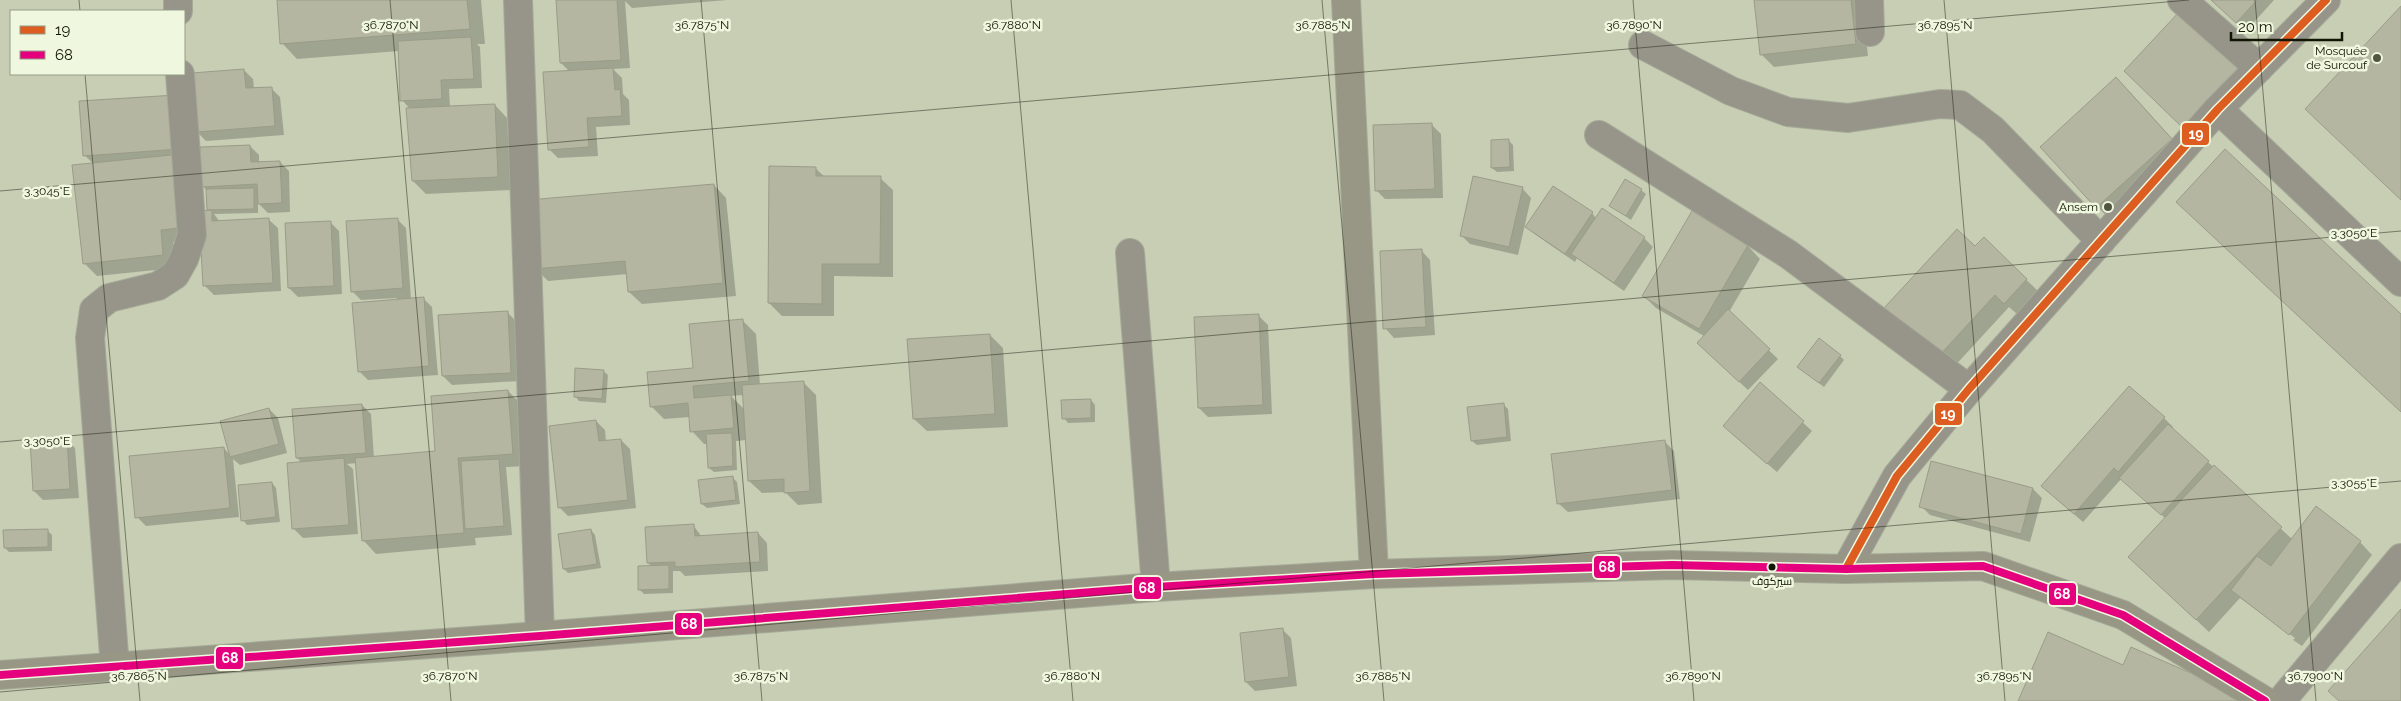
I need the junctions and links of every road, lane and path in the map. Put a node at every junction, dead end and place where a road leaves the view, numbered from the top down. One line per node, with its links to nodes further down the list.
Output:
1 (518, 0): 20 (street)
2 (1346, 0): 18 (main road)
3 (1869, 0): 6 (street)
4 (2182, 0): 8 (street)
5 (2326, 0): 8 (street)
6 (1870, 32)
7 (1643, 45): 12 (street)
8 (2259, 68): 10 (street)
9 (180, 75): 21 (street)
10 (2218, 110): 12 (street); 14 (street)
11 (1599, 135): 15 (street)
12 (2101, 241): 15 (street)
13 (1130, 253): 19 (street)
14 (2401, 282)
15 (1969, 389): 17 (street)
16 (2401, 558): 24 (street)
17 (1846, 569): 18 (main road); 23 (main road)
18 (1374, 574): 19 (main road)
19 (1156, 587): 20 (main road)
20 (540, 636): 21 (main road)
21 (115, 668): 22 (main road)
22 (0, 675)
23 (2265, 701)
24 (2281, 701)

